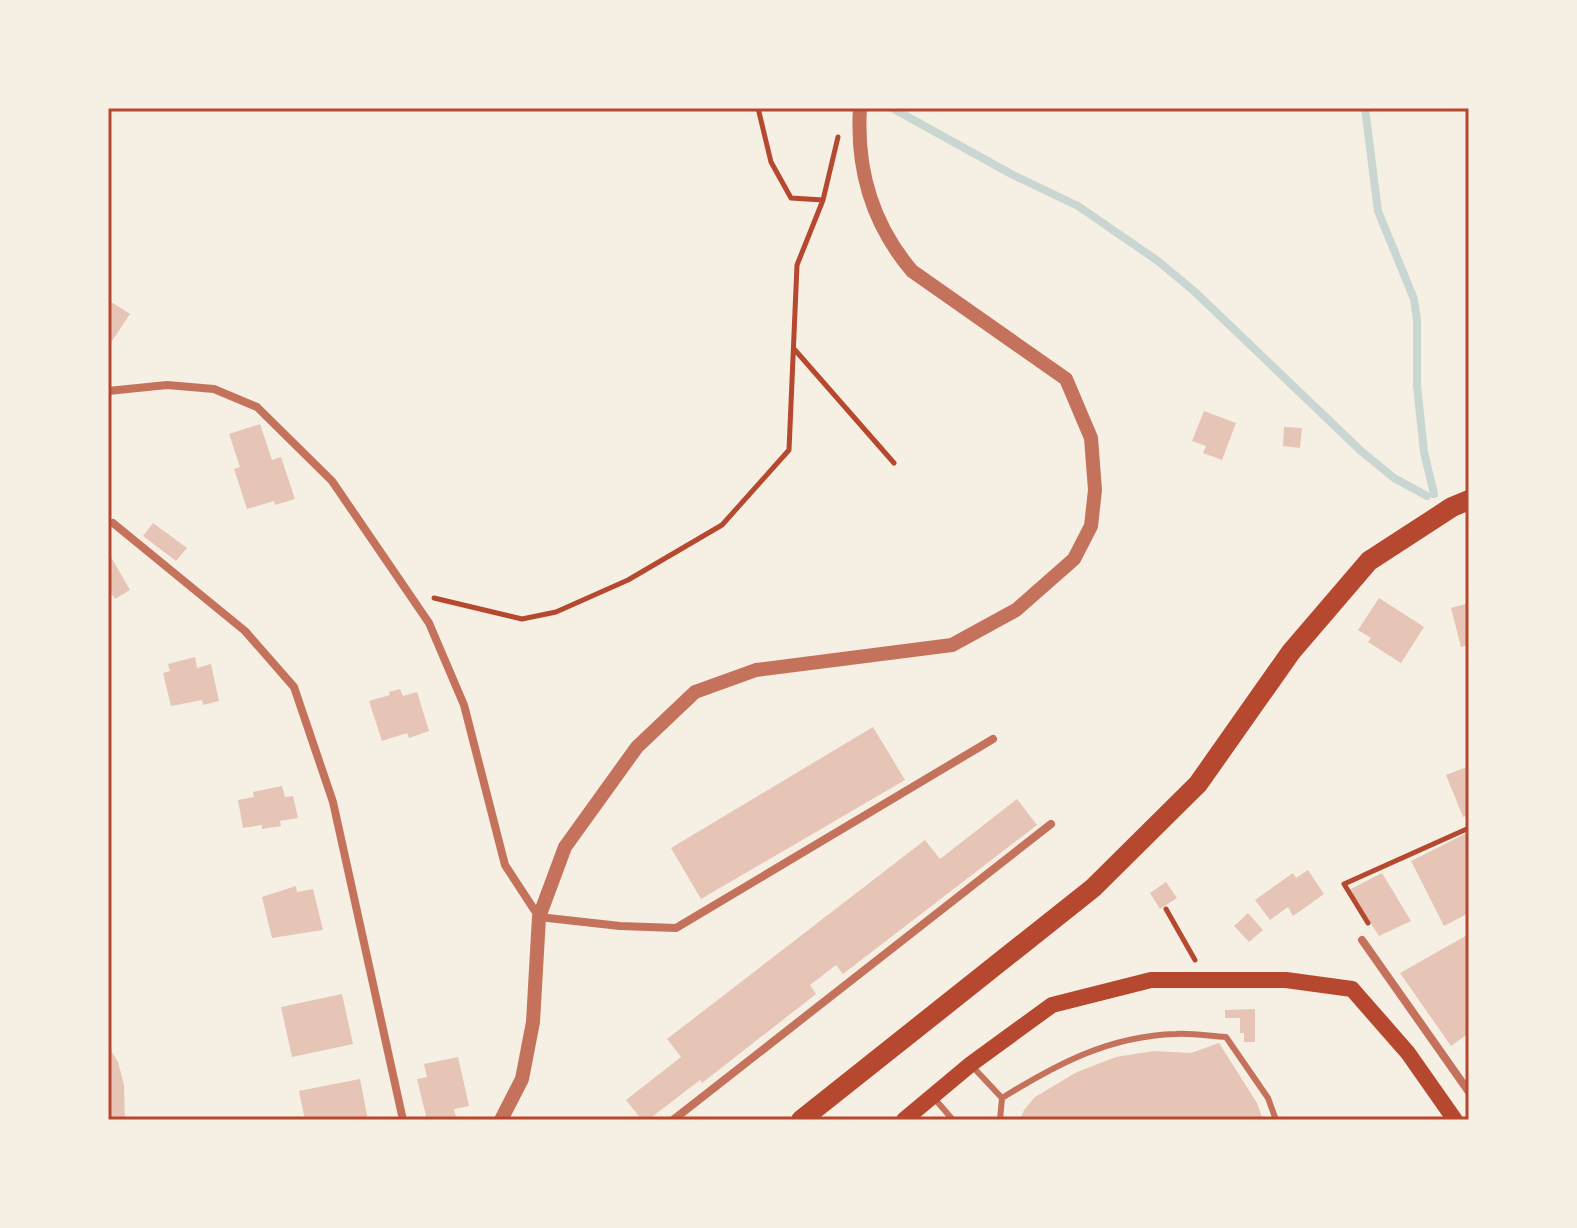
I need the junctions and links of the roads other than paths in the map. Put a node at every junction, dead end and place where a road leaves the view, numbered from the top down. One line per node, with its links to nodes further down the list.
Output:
1 (860, 108): 7 (street)
2 (108, 391): 7 (street)
3 (1469, 500): 16 (main road)
4 (113, 523): 13 (street)
5 (993, 739): 7 (street)
6 (1051, 824): 15 (street)
7 (539, 917): 14 (street)
8 (1362, 940): 10 (street)
9 (971, 1064): 11 (main road); 12 (lane); 21 (main road)
10 (1469, 1092)
11 (932, 1096): 17 (main road); 18 (lane)
12 (1002, 1098): 19 (lane); 20 (lane)
13 (403, 1120)
14 (501, 1120)
15 (673, 1120)
16 (801, 1120)
17 (904, 1120)
18 (953, 1120)
19 (1000, 1120)
20 (1276, 1120)
21 (1455, 1120)

